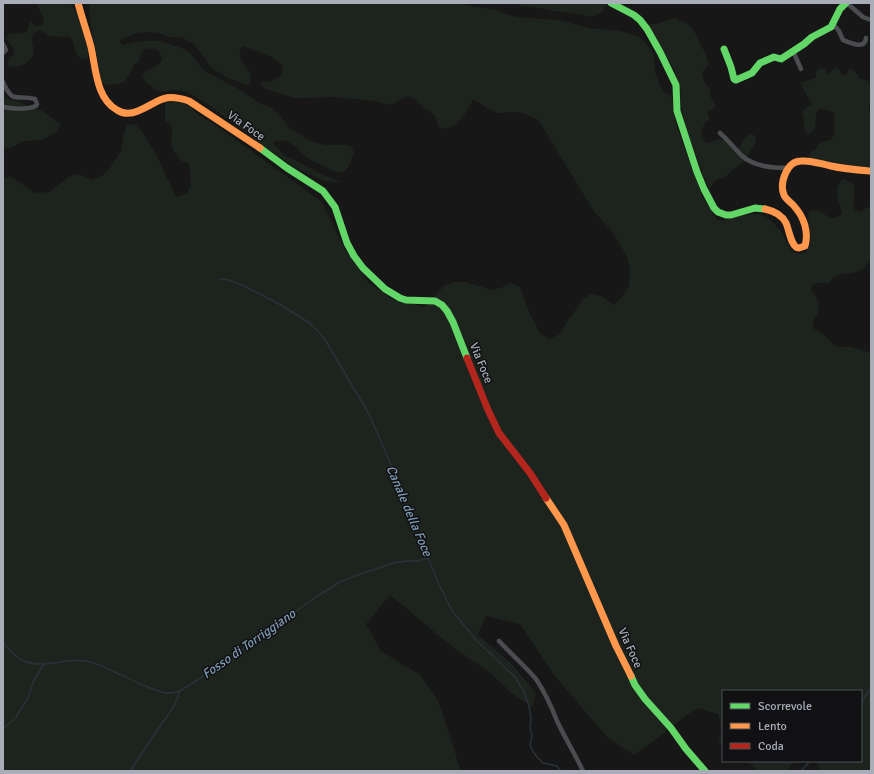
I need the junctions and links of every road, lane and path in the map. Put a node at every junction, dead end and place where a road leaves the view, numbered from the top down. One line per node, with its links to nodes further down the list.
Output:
1 (78, 3): 19 (main road, Via Foce)
2 (611, 3): 15 (main road)
3 (847, 3): 4 (street); 5 (main road)
4 (871, 19)
5 (832, 24): 6 (street); 9 (main road)
6 (866, 38)
7 (3, 44): 10 (street)
8 (724, 49): 9 (main road)
9 (793, 51): 11 (street)
10 (3, 53)
11 (801, 69)
12 (3, 82): 13 (street)
13 (3, 107)
14 (720, 132): 15 (street)
15 (788, 168): 16 (main road)
16 (871, 171)
17 (499, 641): 18 (street)
18 (583, 771)
19 (705, 771)

